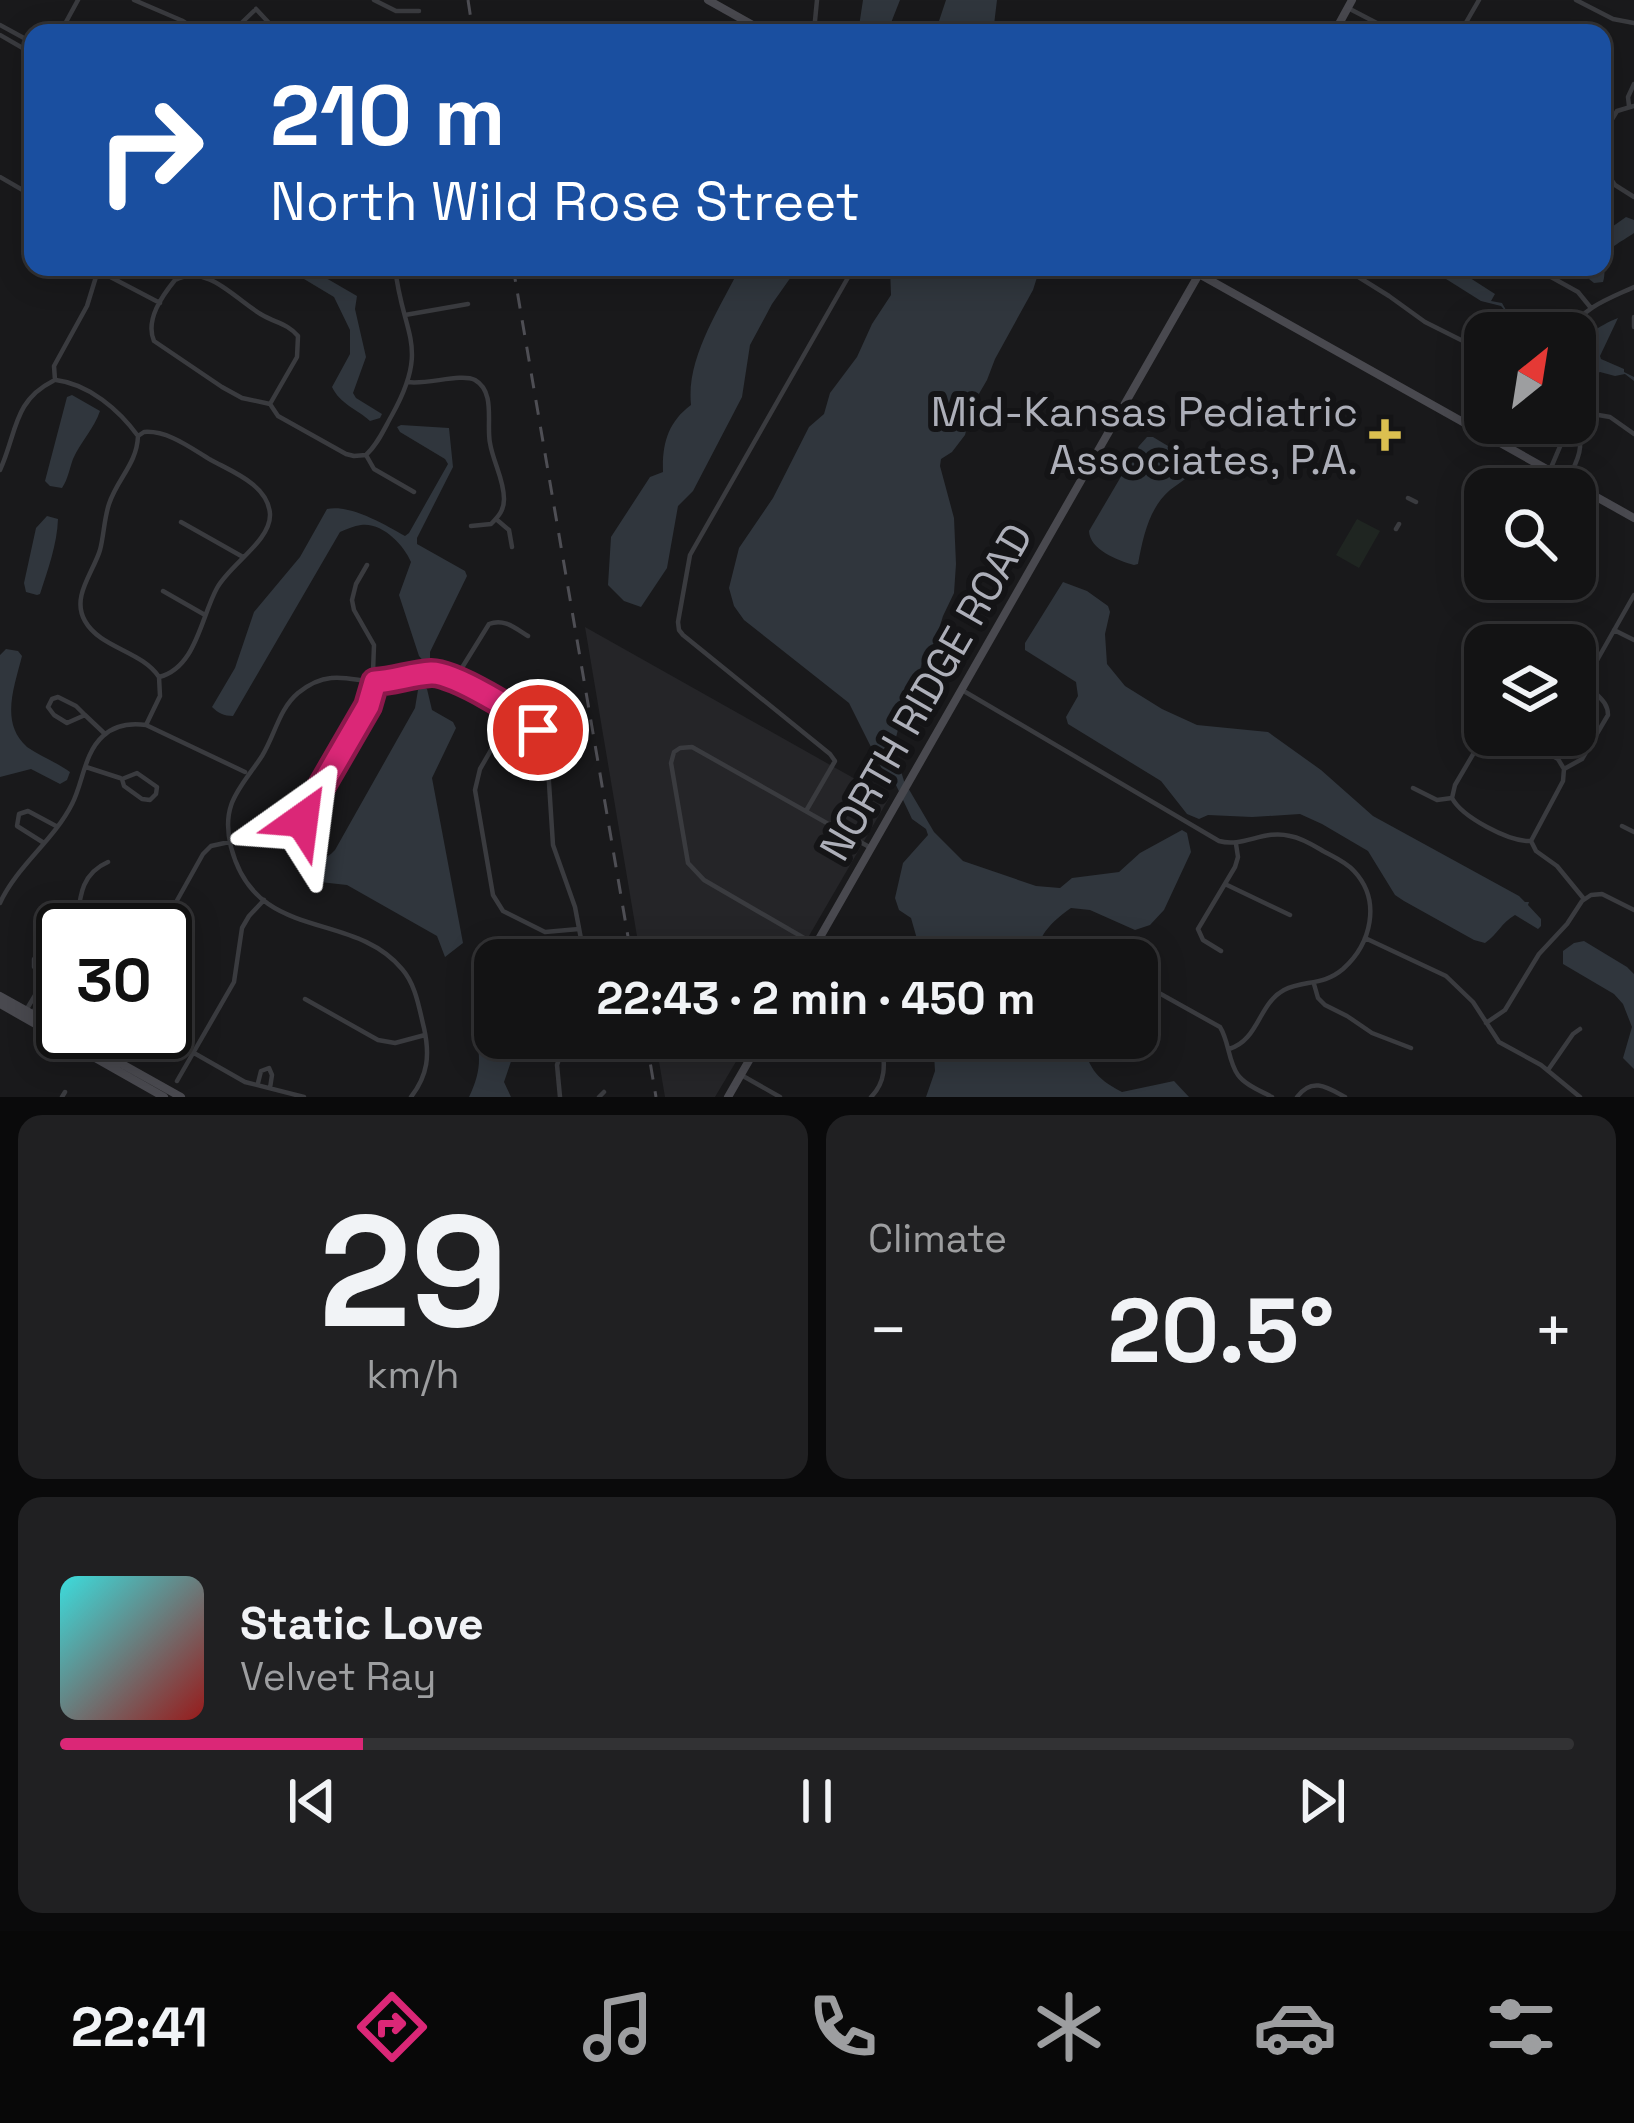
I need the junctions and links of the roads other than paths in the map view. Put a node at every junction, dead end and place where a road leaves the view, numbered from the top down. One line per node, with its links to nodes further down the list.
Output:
1 (134, 0): 11 (street)
2 (255, 0): 8 (street)
3 (374, 0): 9 (street)
4 (708, 0): 6 (main road)
5 (1576, 0): 10 (street)
6 (726, 4): 14 (main road)
7 (1350, 4): 15 (street)
8 (256, 9): 12 (street); 13 (street)
9 (419, 11)
10 (1634, 23)
11 (188, 24)
12 (240, 24)
13 (270, 24)
14 (754, 24)
15 (1382, 24)
16 (1634, 84): 17 (street)
17 (1632, 106)
18 (96, 276): 37 (street)
19 (112, 276): 29 (street)
20 (182, 276): 29 (street)
21 (200, 276): 39 (street)
22 (396, 276): 33 (street)
23 (849, 276): 81 (street)
24 (1195, 276): 68 (main road, NORTH RIDGE ROAD)
25 (1211, 276): 44 (main road)
26 (1357, 276): 36 (street)
27 (1549, 276): 31 (street)
28 (1634, 287): 31 (street)
29 (160, 303): 39 (street)
30 (468, 304): 33 (street)
31 (1591, 308): 32 (street)
32 (1586, 312)
33 (405, 315): 38 (street)
34 (1634, 317): 35 (street)
35 (1634, 327)
36 (1464, 342)
37 (56, 380): 42 (street); 45 (street)
38 (408, 382): 43 (street); 53 (street)
39 (270, 404): 43 (street)
40 (1596, 415): 41 (street)
41 (1634, 434)
42 (138, 436): 50 (street); 65 (street)
43 (366, 455): 46 (street)
44 (1546, 468)
45 (0, 470)
46 (414, 491)
47 (1596, 496): 52 (main road)
48 (1408, 498): 51 (street)
49 (277, 499): 50 (street)
50 (267, 502): 57 (street)
51 (1416, 502)
52 (1634, 518)
53 (496, 519): 55 (street); 56 (street)
54 (181, 522): 57 (street)
55 (471, 526)
56 (512, 547)
57 (242, 557): 61 (street)
58 (367, 565): 67 (street)
59 (163, 591): 61 (street)
60 (1634, 595): 62 (street)
61 (205, 615): 65 (street)
62 (1614, 629): 64 (street); 76 (street)
63 (528, 636): 66 (street)
64 (1634, 640)
65 (159, 677): 71 (street)
66 (454, 679): 67 (street); 69 (street)
67 (375, 682): 77 (street); 85 (street)
68 (962, 690): 88 (street); 89 (main road, NORTH RIDGE ROAD)
69 (513, 712): 99 (street); 99 (street)
70 (85, 715): 70 (street); 72 (street)
71 (146, 725): 72 (street); 77 (street)
72 (105, 734): 75 (street)
73 (1472, 756): 80 (street)
74 (1552, 756): 76 (street)
75 (86, 766): 78 (street); 82 (street)
76 (1564, 769): 86 (street)
77 (248, 773): 85 (street)
78 (122, 779): 78 (street)
79 (1413, 788): 80 (street)
80 (1452, 798): 86 (street)
81 (806, 812): 89 (street); 102 (street)
82 (56, 826): 87 (street); 87 (street)
83 (1622, 826): 84 (street)
84 (1634, 832)
85 (230, 841): 93 (street); 96 (street)
86 (1531, 841): 92 (street)
87 (44, 843): 94 (street)
88 (1235, 844): 91 (street); 100 (street)
89 (871, 848): 103 (main road, NORTH RIDGE ROAD)
90 (108, 862): 95 (street)
91 (1225, 884): 98 (street); 104 (street)
92 (1584, 899): 97 (street); 112 (street)
93 (264, 900): 114 (street); 117 (street)
94 (0, 903)
95 (79, 903)
96 (176, 903)
97 (1634, 910)
98 (1290, 915)
99 (579, 929): 101 (street)
100 (1365, 938): 105 (street); 112 (street)
101 (581, 939)
102 (807, 939)
103 (819, 939)
104 (1221, 951)
105 (1314, 984): 115 (street); 116 (street)
106 (1159, 993): 116 (street)
107 (304, 999): 114 (street)
108 (0, 1000): 110 (main road)
109 (36, 1001): 110 (street)
110 (27, 1016): 111 (main road); 123 (main road)
111 (36, 1020)
112 (1486, 1023): 122 (street)
113 (1580, 1029): 122 (street)
114 (425, 1035): 131 (street)
115 (1411, 1048)
116 (1229, 1049): 136 (street)
117 (194, 1053): 125 (street); 126 (street)
118 (107, 1059): 123 (main road)
119 (559, 1059): 132 (street)
120 (750, 1059): 124 (main road)
121 (884, 1059): 135 (street)
122 (1548, 1070): 139 (street)
123 (130, 1073): 128 (main road); 129 (main road)
124 (741, 1075): 133 (main road); 134 (street)
125 (178, 1082)
126 (257, 1085): 127 (street); 127 (street)
127 (270, 1088): 130 (street)
128 (164, 1097)
129 (182, 1097)
130 (304, 1097)
131 (411, 1097)
132 (560, 1097)
133 (728, 1097)
134 (780, 1097)
135 (871, 1097)
136 (1272, 1097)
137 (1297, 1097): 138 (street)
138 (1345, 1097)
139 (1580, 1097)

